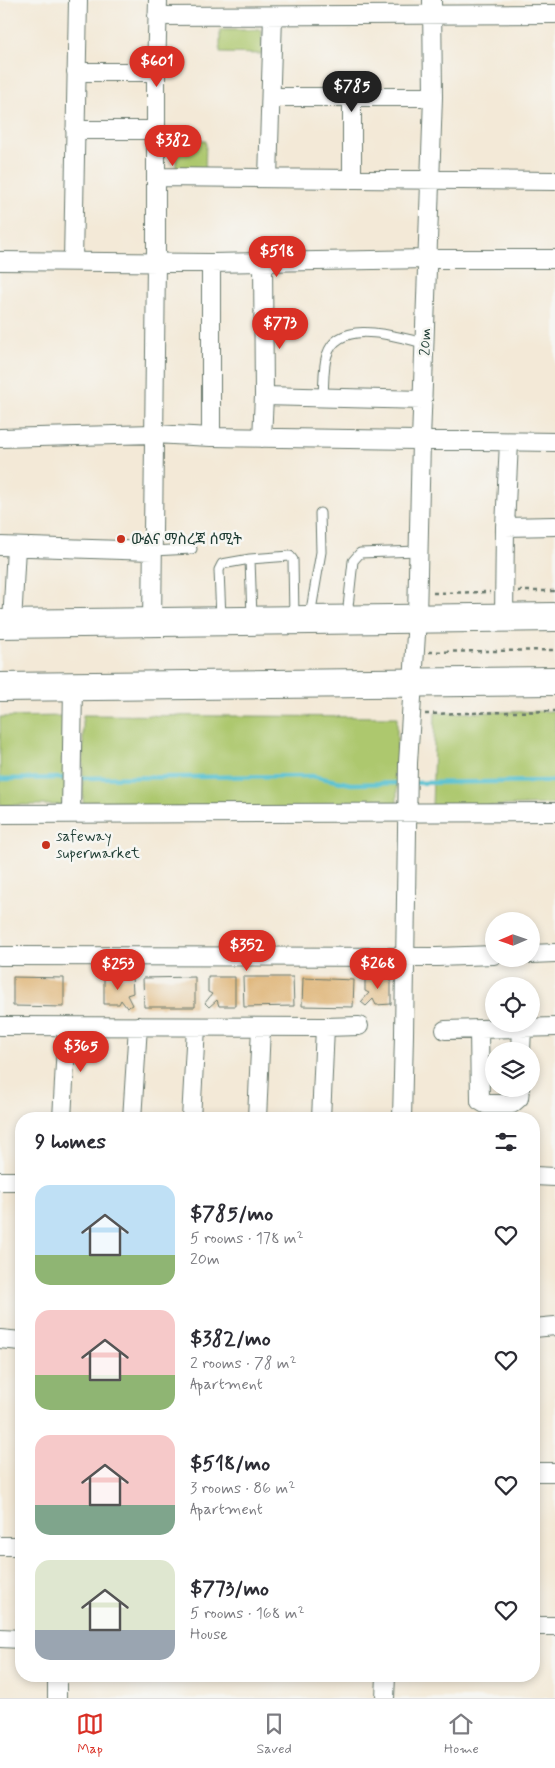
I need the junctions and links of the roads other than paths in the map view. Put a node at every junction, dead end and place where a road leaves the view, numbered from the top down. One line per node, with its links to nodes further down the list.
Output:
1 (78, 0): 6 (street)
2 (157, 8): 5 (street); 7 (street)
3 (432, 8): 4 (street); 5 (street); 10 (street, 20m)
4 (555, 14)
5 (273, 16): 8 (street)
6 (76, 72): 7 (street); 11 (street)
7 (156, 72): 12 (street)
8 (271, 96): 9 (street); 14 (street)
9 (352, 97): 10 (street); 15 (street)
10 (433, 97): 16 (street, 20m)
11 (75, 130): 12 (street); 21 (street)
12 (157, 130): 13 (street)
13 (156, 178): 14 (street); 22 (street)
14 (268, 178): 15 (street)
15 (352, 179): 16 (street)
16 (430, 179): 17 (street); 18 (street, 20m)
17 (555, 181)
18 (428, 259): 19 (street); 23 (street); 25 (street, 20m)
19 (555, 259)
20 (0, 261): 21 (street)
21 (73, 261): 22 (street)
22 (156, 262): 24 (street); 29 (street)
23 (263, 262): 24 (street); 26 (street)
24 (211, 263): 30 (street)
25 (424, 343): 27 (lane); 28 (street, 20m)
26 (264, 396): 27 (street); 32 (street)
27 (323, 397): 28 (street)
28 (422, 400): 33 (street, 20m)
29 (154, 434): 30 (street); 31 (street); 41 (street)
30 (211, 437): 32 (street)
31 (0, 438)
32 (262, 438): 33 (street)
33 (421, 441): 34 (street); 42 (street, 20m)
34 (509, 442): 35 (street); 38 (street)
35 (555, 442)
36 (320, 514): 47 (lane)
37 (555, 526): 38 (street)
38 (505, 527): 44 (street)
39 (8, 546): 41 (street); 52 (street)
40 (192, 549): 41 (lane)
41 (152, 551): 51 (street)
42 (419, 551): 45 (street, 20m); 48 (lane)
43 (250, 559): 47 (lane); 49 (lane); 50 (lane)
44 (504, 604): 45 (main road); 46 (main road)
45 (417, 606): 48 (main road); 54 (street, 20m)
46 (555, 617)
47 (302, 619): 48 (main road); 49 (main road)
48 (347, 619)
49 (252, 620): 50 (main road)
50 (222, 621): 51 (main road)
51 (152, 623): 52 (main road)
52 (6, 624)
53 (555, 681): 54 (main road)
54 (413, 683): 55 (main road); 58 (street, 20m)
55 (72, 685): 56 (main road); 60 (street)
56 (0, 687)
57 (555, 812): 58 (street)
58 (408, 813): 60 (street); 65 (street, 20m)
59 (0, 814): 60 (street)
60 (71, 814)
61 (555, 953): 62 (street)
62 (540, 954)
63 (485, 955): 65 (street)
64 (0, 956): 65 (street)
65 (406, 956): 84 (street, 20m)
66 (0, 1026): 67 (street)
67 (67, 1026): 68 (street); 79 (street)
68 (138, 1026): 69 (street); 80 (street)
69 (196, 1026): 72 (street); 81 (street)
70 (359, 1026): 73 (street)
71 (555, 1026): 74 (street)
72 (261, 1027): 73 (street); 82 (street)
73 (325, 1027): 83 (street)
74 (540, 1027)
75 (445, 1030): 76 (street)
76 (479, 1030): 77 (street); 78 (street)
77 (485, 1030)
78 (519, 1097)
79 (62, 1112)
80 (132, 1112)
81 (191, 1112)
82 (257, 1112)
83 (321, 1112)
84 (402, 1112)
85 (540, 1176): 86 (street)
86 (555, 1176)
87 (0, 1181): 88 (street)
88 (15, 1181)
89 (555, 1326): 90 (street)
90 (540, 1327)
91 (0, 1339): 92 (street)
92 (15, 1341)
93 (540, 1472): 94 (street)
94 (555, 1472)
95 (0, 1546): 96 (street)
96 (15, 1546)
97 (540, 1626): 98 (street)
98 (555, 1626)
99 (0, 1638): 100 (street)
100 (15, 1639)
101 (57, 1682): 103 (street)
102 (386, 1682): 104 (street)
103 (57, 1698)
104 (386, 1698)

